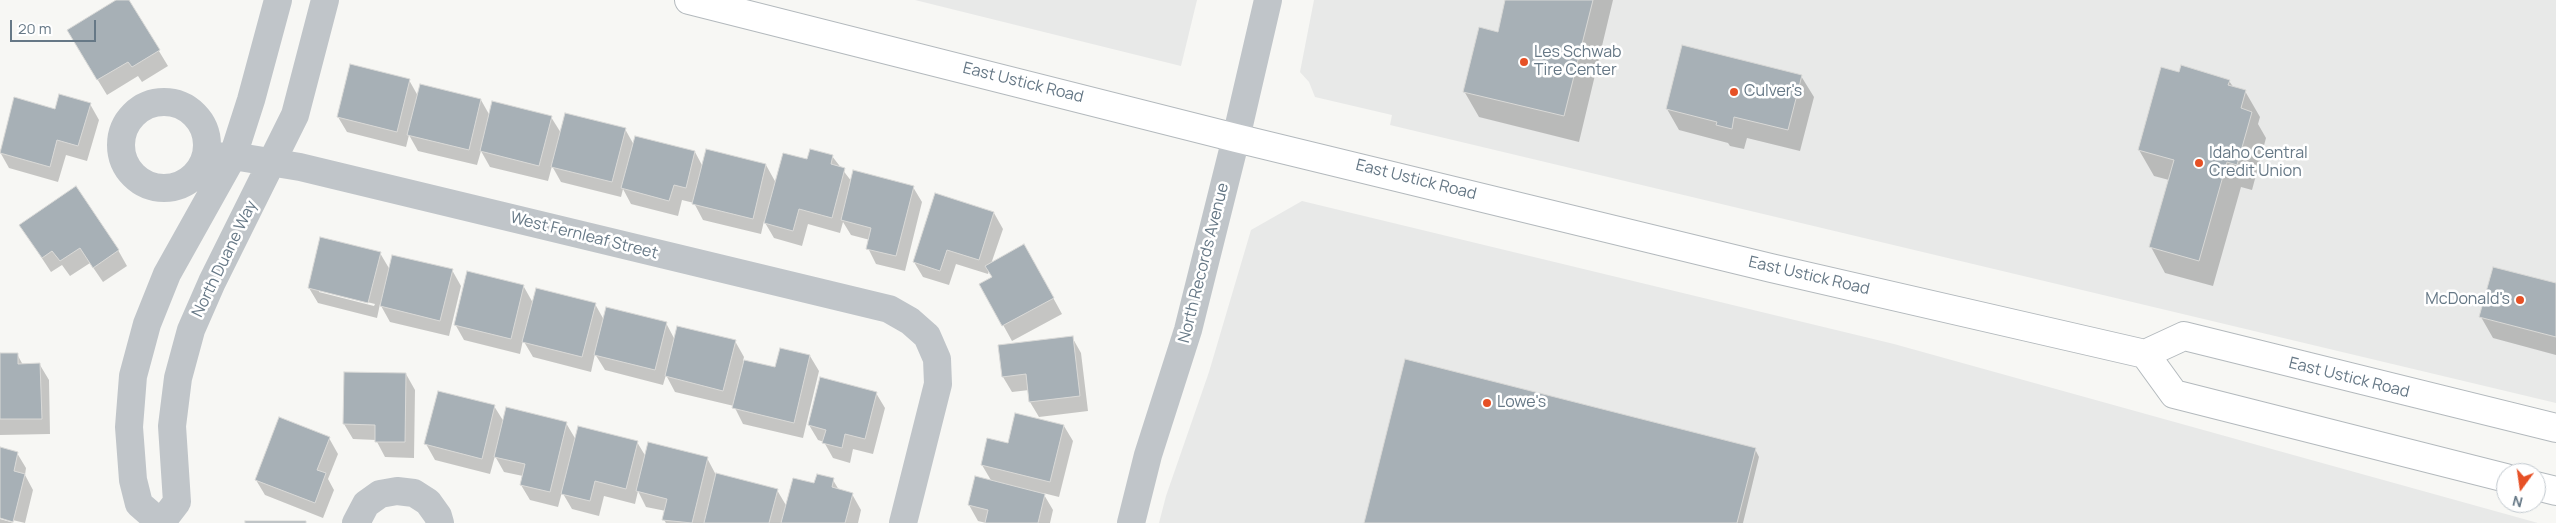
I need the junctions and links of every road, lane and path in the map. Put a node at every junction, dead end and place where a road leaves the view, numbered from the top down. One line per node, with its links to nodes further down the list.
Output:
1 (278, 0): 6 (street, North Duane Way)
2 (325, 0): 7 (street, North Duane Way)
3 (689, 0): 5 (main road, East Ustick Road)
4 (1268, 0): 5 (street, North Records Avenue)
5 (1236, 138): 8 (main road, East Ustick Road); 15 (street, North Records Avenue)
6 (220, 157): 7 (street, West Fernleaf Street); 11 (street, North Duane Way)
7 (272, 162): 11 (street, North Duane Way); 14 (street, West Fernleaf Street)
8 (2145, 354): 9 (main road, East Ustick Road); 10 (main road)
9 (2556, 428)
10 (2496, 475)
11 (161, 523)
12 (356, 523): 13 (street)
13 (440, 523)
14 (903, 523)
15 (1131, 523)

